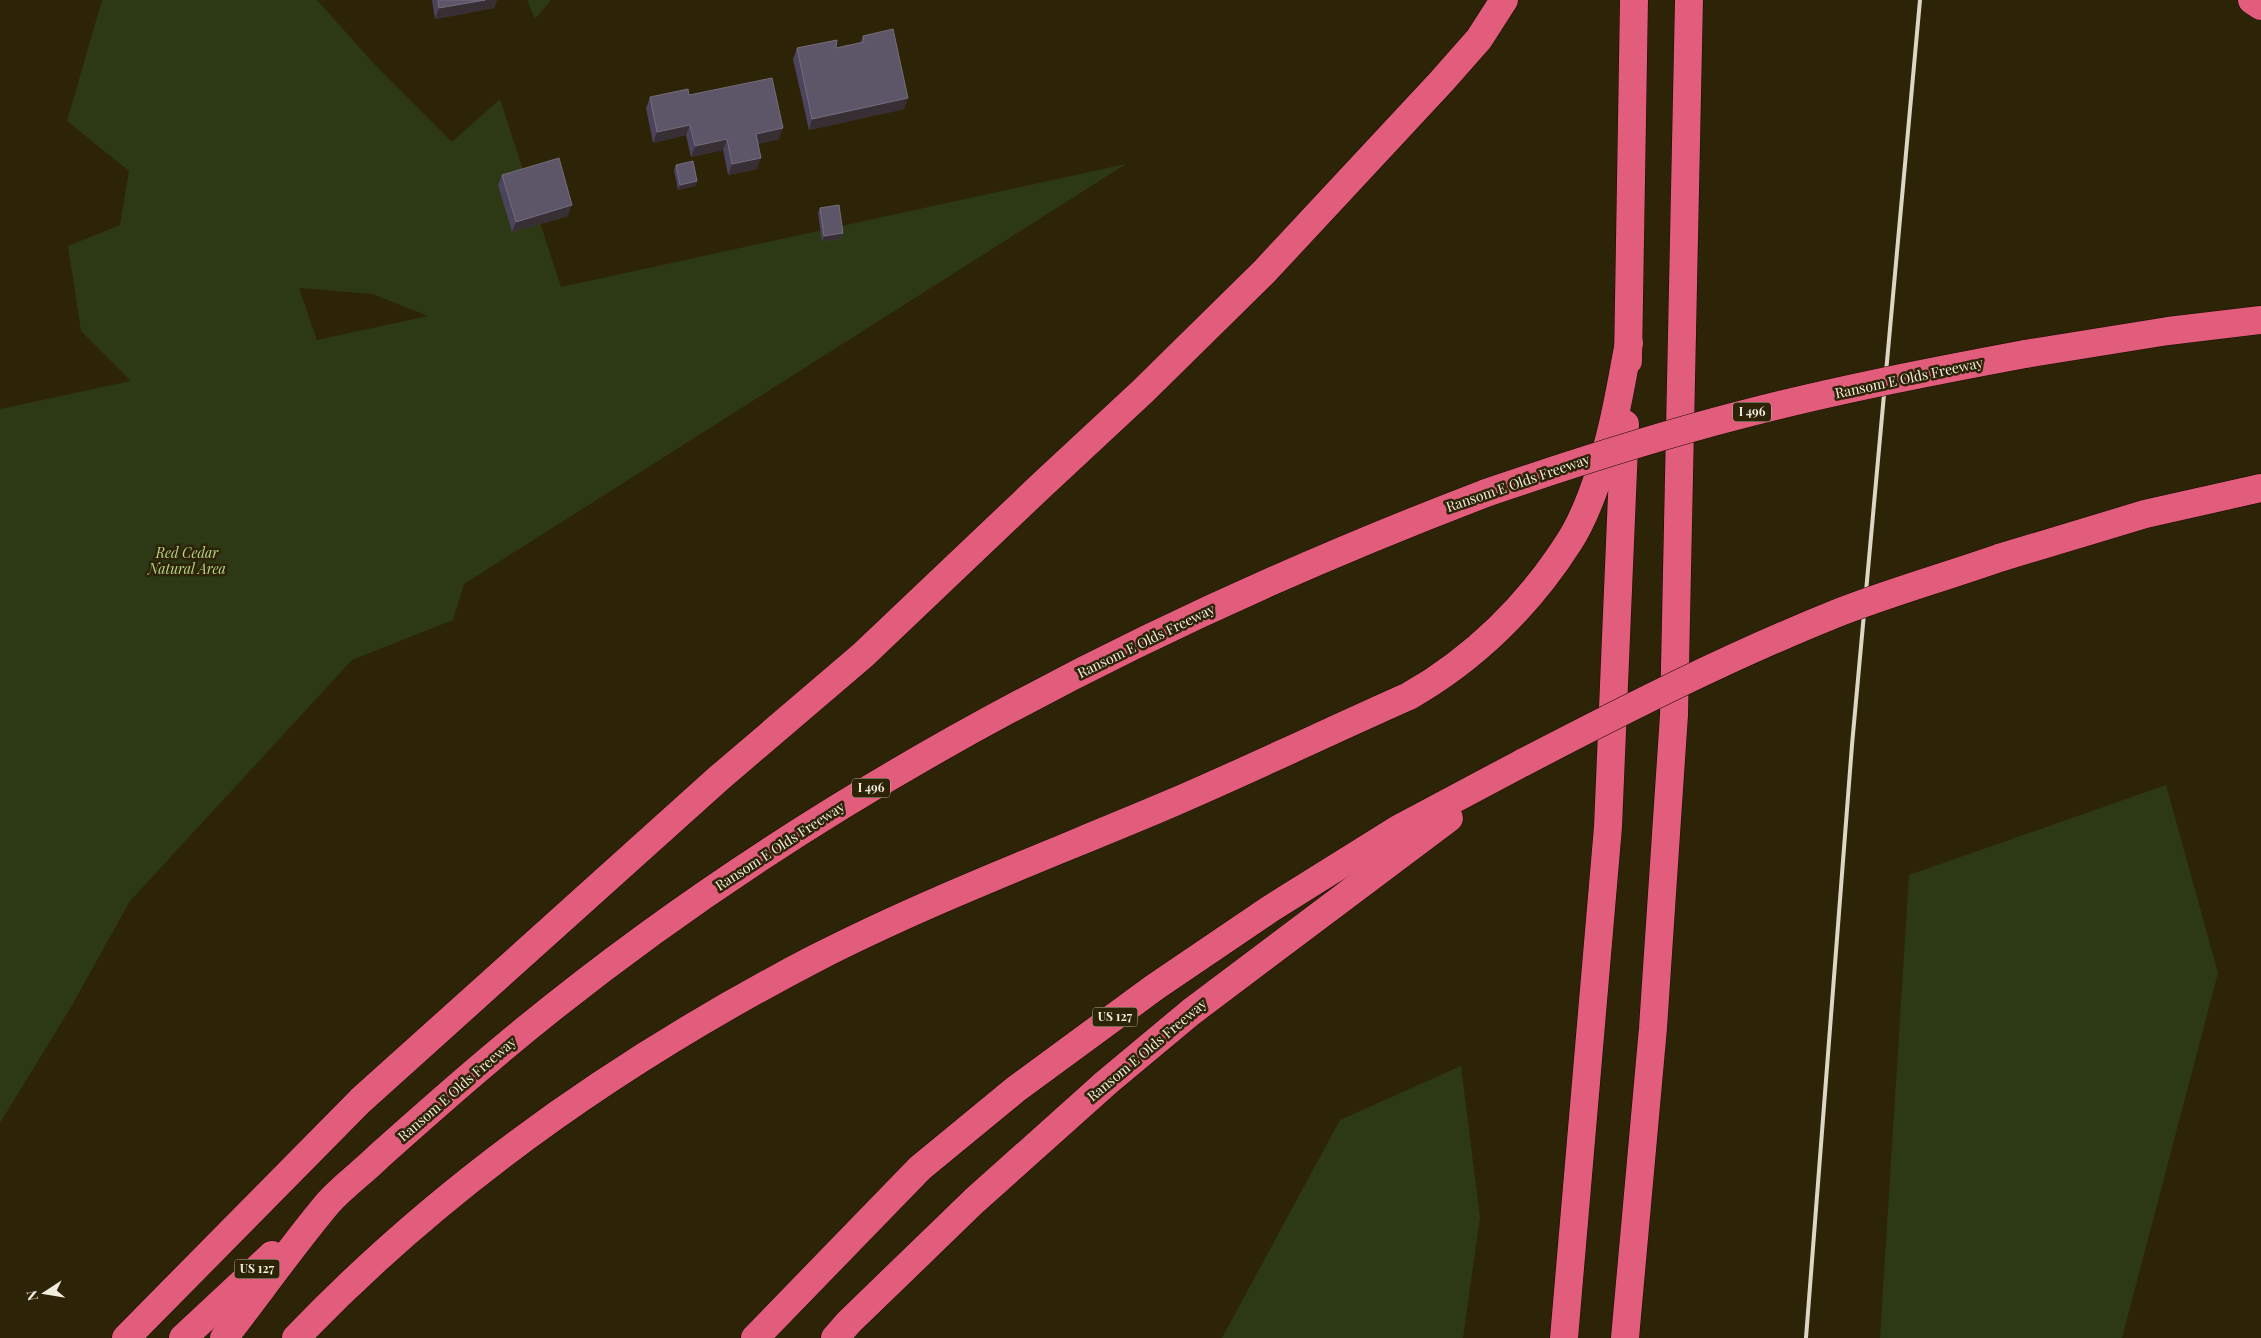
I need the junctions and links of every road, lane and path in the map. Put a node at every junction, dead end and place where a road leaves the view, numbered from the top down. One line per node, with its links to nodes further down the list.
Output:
1 (1504, 0): 11 (highway)
2 (1634, 0): 7 (highway)
3 (1689, 0): 18 (highway)
4 (2252, 0): 5 (highway)
5 (2261, 6)
6 (2261, 320): 10 (highway, Ransom E Olds Freeway / I 496, bridge)
7 (1629, 343): 14 (highway); 17 (highway)
8 (2261, 488): 9 (highway, Ransom E Olds Freeway, bridge)
9 (1524, 762): 15 (highway, US 127); 16 (highway, Ransom E Olds Freeway)
10 (330, 1201): 12 (highway, US 127); 13 (highway, Ransom E Olds Freeway / I 496)
11 (126, 1338)
12 (184, 1338)
13 (224, 1338)
14 (296, 1338)
15 (755, 1338)
16 (836, 1338)
17 (1564, 1338)
18 (1625, 1338)

